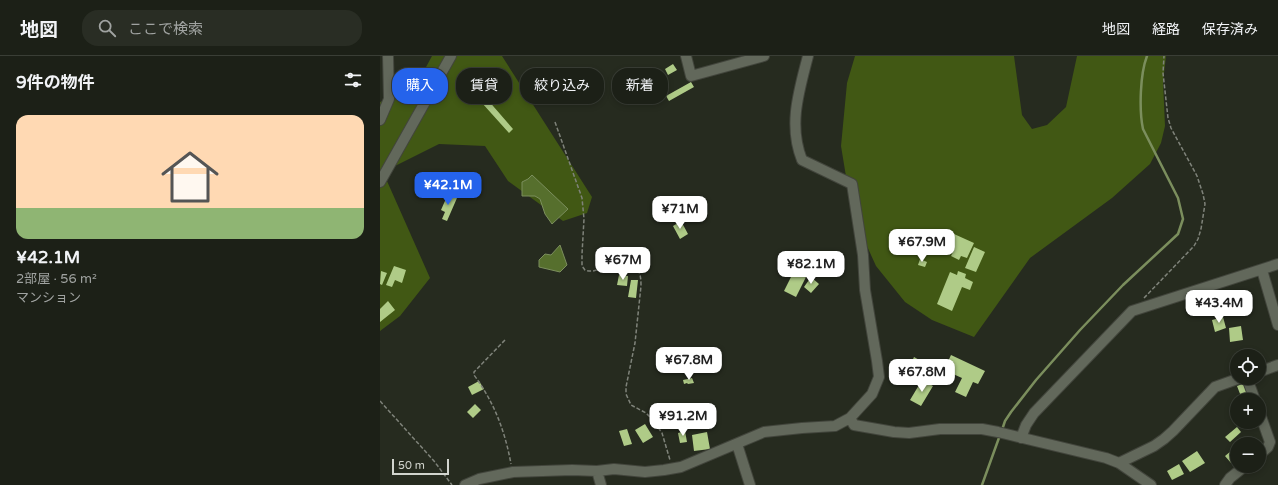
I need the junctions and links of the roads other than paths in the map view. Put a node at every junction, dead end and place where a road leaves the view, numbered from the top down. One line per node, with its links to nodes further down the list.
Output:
1 (388, 56): 6 (street)
2 (451, 56): 7 (street)
3 (686, 56): 4 (street)
4 (764, 56)
5 (808, 56): 14 (street)
6 (380, 120)
7 (380, 182)
8 (1278, 264): 9 (street)
9 (1262, 270): 10 (street); 16 (street)
10 (1278, 325)
11 (1278, 365): 12 (street)
12 (1266, 369)
13 (1230, 382): 19 (street)
14 (850, 418): 16 (street); 17 (street)
15 (1265, 429): 18 (street)
16 (1020, 438): 19 (street)
17 (737, 444): 20 (street); 24 (street)
18 (1266, 449)
19 (1119, 463): 25 (street)
20 (597, 471): 22 (street); 23 (street)
21 (1236, 473): 26 (street)
22 (465, 485)
23 (601, 485)
24 (750, 485)
25 (1151, 485)
26 (1225, 485)

